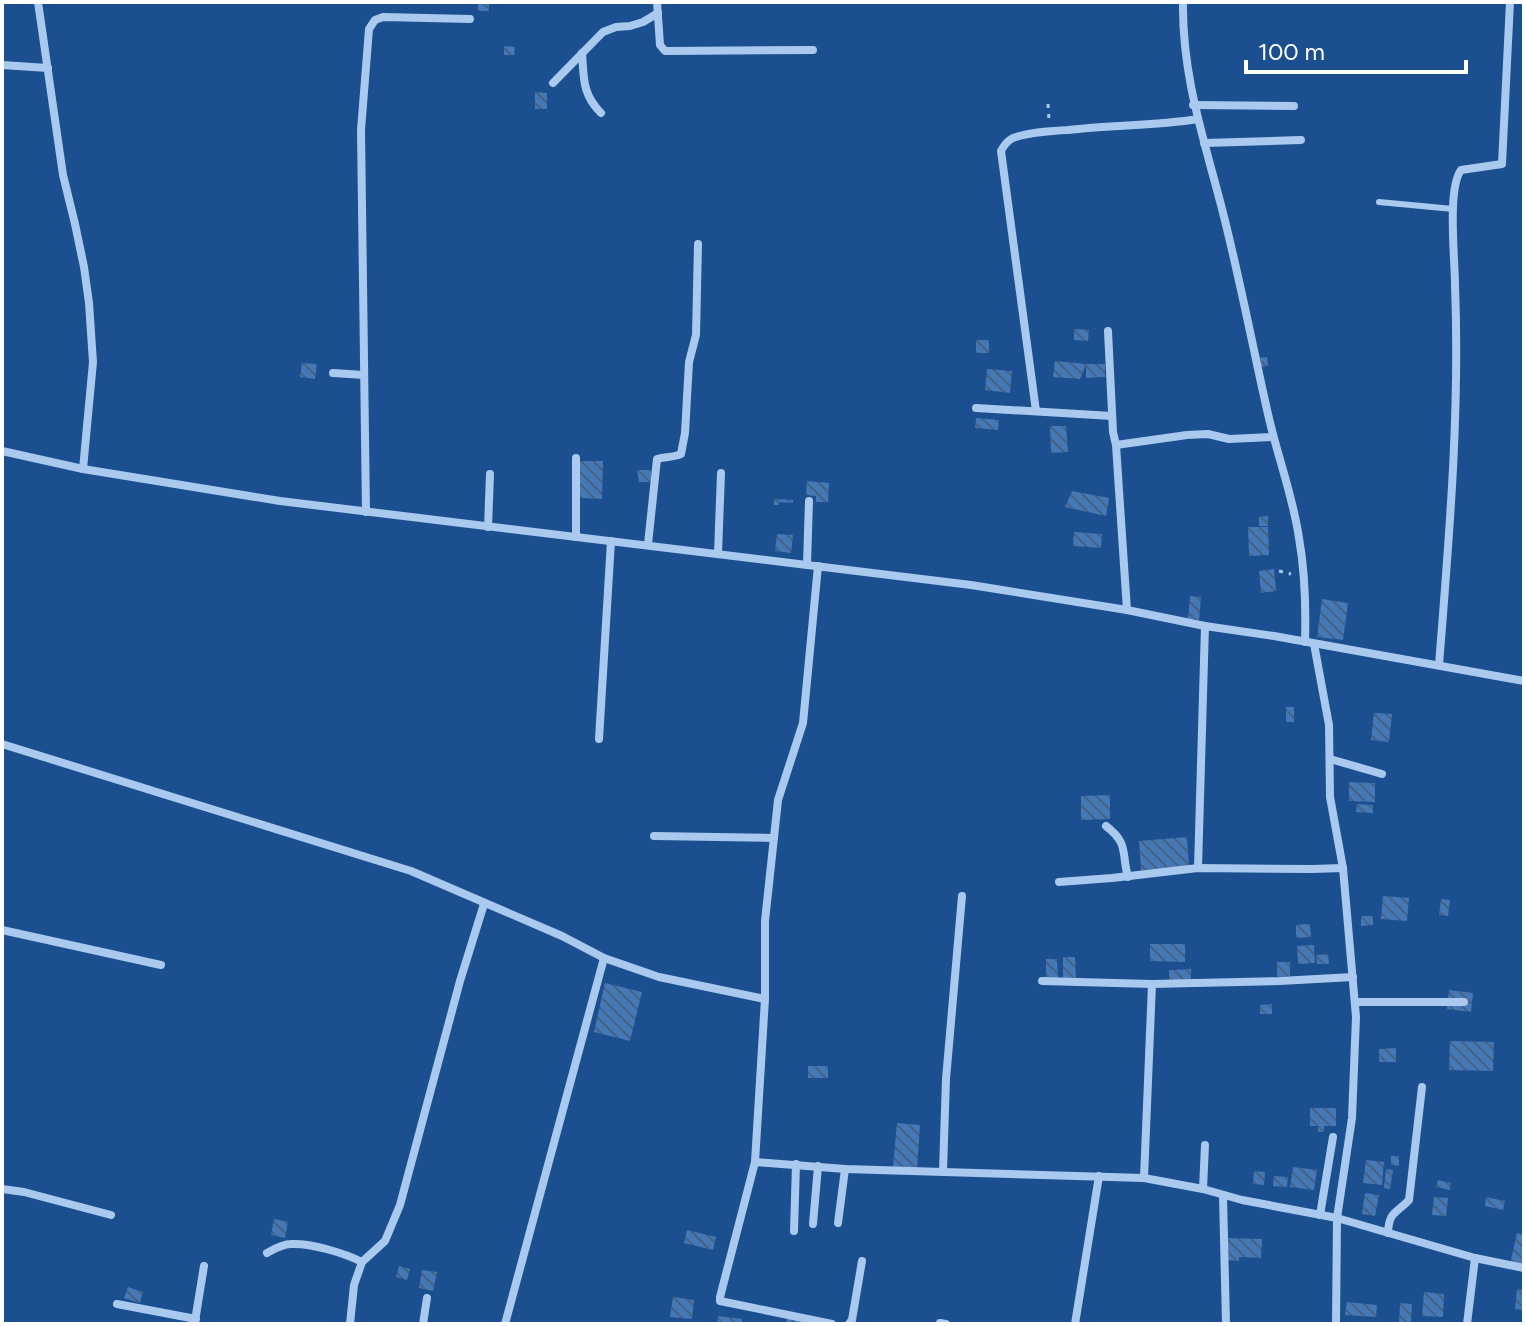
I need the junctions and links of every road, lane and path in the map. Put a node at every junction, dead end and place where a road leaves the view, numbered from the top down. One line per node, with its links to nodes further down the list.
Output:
1 (38, 2): 10 (street)
2 (657, 2): 5 (street)
3 (1183, 2): 13 (street)
4 (1510, 2): 21 (street)
5 (658, 13): 7 (street); 8 (street)
6 (470, 19): 25 (street)
7 (813, 50)
8 (582, 53): 11 (street); 15 (street)
9 (2, 65): 10 (street)
10 (48, 68): 33 (street)
11 (553, 83)
12 (1048, 104): 17 (path)
13 (1193, 105): 14 (street); 16 (street)
14 (1294, 106)
15 (601, 113)
16 (1198, 119): 17 (street); 19 (street)
17 (1049, 131): 27 (street)
18 (1301, 140): 19 (street)
19 (1204, 143): 29 (street)
20 (1379, 202): 21 (lane)
21 (1453, 209): 48 (street)
22 (698, 244): 41 (street)
23 (1108, 331): 28 (street)
24 (333, 373): 25 (street)
25 (364, 375): 37 (street)
26 (976, 408): 27 (street)
27 (1036, 411): 28 (street)
28 (1112, 416): 30 (street)
29 (1273, 437): 30 (street); 47 (street)
30 (1116, 445): 45 (street)
31 (2, 451): 33 (street)
32 (576, 458): 39 (street)
33 (83, 469): 37 (street)
34 (721, 473): 42 (street)
35 (490, 474): 38 (street)
36 (809, 501): 43 (street)
37 (366, 512): 38 (street)
38 (488, 527): 39 (street)
39 (576, 537): 40 (street)
40 (611, 541): 41 (street); 50 (street)
41 (648, 544): 42 (street)
42 (718, 554): 43 (street)
43 (807, 565): 44 (street)
44 (818, 566): 45 (street); 56 (street)
45 (1127, 610): 46 (street)
46 (1205, 626): 47 (street); 57 (street)
47 (1310, 643): 48 (street); 52 (street)
48 (1439, 665): 49 (street)
49 (1524, 681)
50 (599, 739)
51 (2, 744): 62 (street)
52 (1330, 759): 53 (street); 58 (street)
53 (1382, 774)
54 (1106, 826): 59 (street)
55 (654, 836): 56 (street)
56 (774, 838): 69 (street)
57 (1198, 868): 58 (street); 59 (street)
58 (1343, 868): 66 (street)
59 (1128, 877): 60 (street)
60 (1059, 882)
61 (962, 896): 79 (street)
62 (484, 904): 64 (street); 95 (street)
63 (2, 930): 65 (street)
64 (604, 958): 69 (street); 103 (street)
65 (161, 965)
66 (1353, 977): 68 (street); 70 (street)
67 (1042, 981): 68 (street)
68 (1152, 984): 81 (street)
69 (765, 999): 75 (street)
70 (1355, 1002): 71 (street); 87 (street)
71 (1464, 1002)
72 (1422, 1087): 91 (street)
73 (1333, 1137): 86 (street)
74 (1205, 1145): 83 (street)
75 (755, 1162): 76 (street); 104 (street)
76 (796, 1164): 77 (street); 90 (street)
77 (818, 1166): 78 (street); 89 (street)
78 (845, 1169): 79 (street); 88 (street)
79 (943, 1171): 80 (street)
80 (1099, 1176): 81 (street); 106 (street)
81 (1144, 1178): 83 (street)
82 (2, 1189): 85 (street)
83 (1203, 1189): 84 (street)
84 (1223, 1195): 86 (street); 107 (street)
85 (111, 1215)
86 (1320, 1215): 87 (street)
87 (1337, 1218): 91 (street); 108 (street)
88 (838, 1223)
89 (813, 1224)
90 (794, 1231)
91 (1388, 1233): 93 (street)
92 (267, 1253): 95 (street)
93 (1475, 1258): 97 (street); 109 (street)
94 (862, 1261): 105 (street)
95 (362, 1262): 101 (street)
96 (204, 1266): 100 (street)
97 (1524, 1268)
98 (427, 1298): 102 (street)
99 (117, 1304): 100 (street)
100 (195, 1321)
101 (350, 1324)
102 (423, 1324)
103 (505, 1324)
104 (832, 1324)
105 (849, 1324)
106 (1075, 1324)
107 (1226, 1324)
108 (1336, 1324)
109 (1467, 1324)

